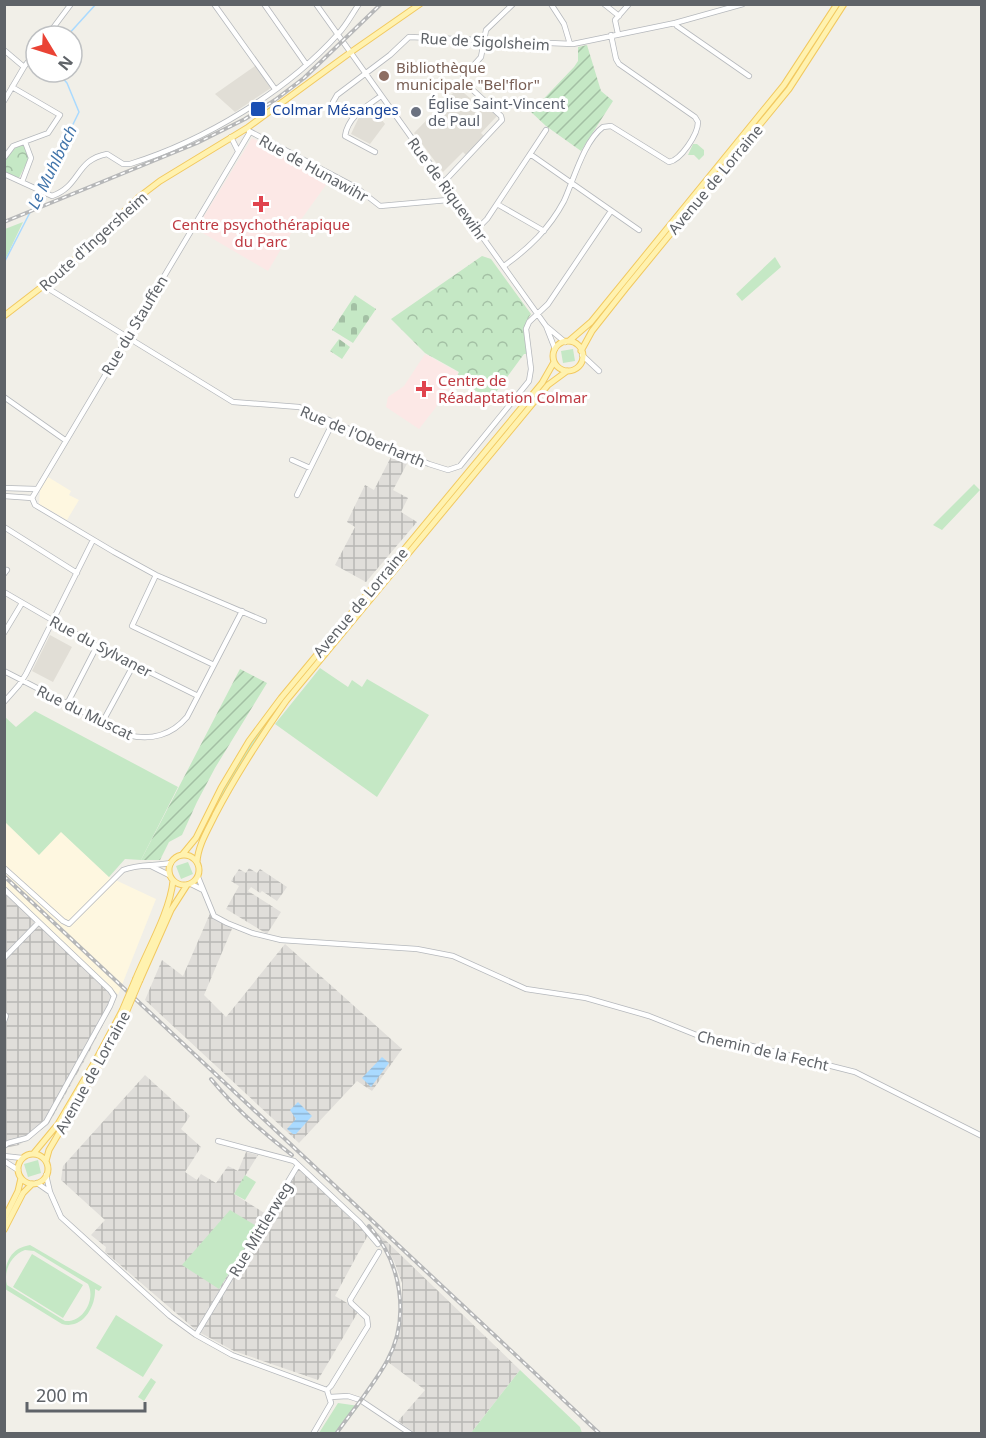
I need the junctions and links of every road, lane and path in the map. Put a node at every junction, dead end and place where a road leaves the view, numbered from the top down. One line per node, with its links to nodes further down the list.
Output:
1 (71, 4): 16 (street)
2 (214, 4): 29 (street)
3 (264, 4): 24 (street)
4 (316, 4): 17 (street, Rue de Riquewihr)
5 (359, 4): 17 (street)
6 (420, 4): 23 (main road, Route d'Ingersheim)
7 (513, 4): 20 (street)
8 (551, 4): 21 (street)
9 (604, 4): 14 (street)
10 (629, 4): 14 (street)
11 (743, 4): 15 (street, Rue de Sigolsheim)
12 (837, 4): 57 (main road, Avenue de Lorraine)
13 (844, 4): 59 (main road, Avenue de Lorraine)
14 (619, 16): 18 (street)
15 (675, 23): 18 (street, Rue de Sigolsheim); 27 (street)
16 (56, 24)
17 (338, 34): 23 (street, Rue de Riquewihr); 24 (street)
18 (618, 34): 19 (street, Rue de Sigolsheim)
19 (611, 35): 21 (street, Rue de Sigolsheim); 44 (street)
20 (483, 40): 21 (street, Rue de Sigolsheim); 26 (street, Rue de Sigolsheim); 43 (street)
21 (570, 44)
22 (4, 50): 25 (street)
23 (351, 52): 26 (street, Rue de Riquewihr); 33 (main road, Route d'Ingersheim)
24 (306, 64): 29 (street)
25 (24, 67): 28 (street)
26 (365, 73): 30 (street, Rue de Riquewihr); 32 (street, Rue de Sigolsheim)
27 (749, 76)
28 (12, 87): 31 (street); 36 (street)
29 (275, 89): 42 (street)
30 (381, 96): 32 (street); 43 (street, Rue de Riquewihr)
31 (4, 101)
32 (354, 117): 37 (street)
33 (248, 130): 35 (main road, Route d'Ingersheim); 38 (street, Rue du Stauffen); 45 (street, Rue de Hunawihr)
34 (546, 130): 39 (street)
35 (231, 137): 38 (street); 52 (main road, Route d'Ingersheim)
36 (25, 142): 40 (street); 42 (street)
37 (375, 152)
38 (238, 153): 56 (street, Rue du Stauffen)
39 (530, 154): 44 (street); 46 (street)
40 (4, 158)
41 (4, 174): 42 (street)
42 (22, 182)
43 (443, 183): 45 (street, Rue de Riquewihr)
44 (572, 184): 47 (street); 50 (street)
45 (453, 197): 48 (street, Rue de Riquewihr)
46 (497, 204): 48 (street); 50 (street)
47 (611, 211): 49 (street); 53 (street)
48 (477, 229): 51 (street, Rue de Riquewihr)
49 (639, 230)
50 (544, 231): 51 (street)
51 (504, 266): 53 (street, Rue de Riquewihr)
52 (44, 286): 54 (main road, Route d'Ingersheim); 56 (street, Rue de l'Oberharth)
53 (537, 314): 55 (street, Rue de Riquewihr); 66 (street, Rue de l'Oberharth)
54 (4, 315)
55 (546, 326): 57 (street, Rue de Riquewihr); 58 (street, Rue de Riquewihr)
56 (127, 338): 66 (street, Rue de l'Oberharth); 67 (street, Rue du Stauffen)
57 (567, 342): 58 (main road, Avenue de Lorraine); 59 (main road)
58 (555, 349): 60 (main road, Avenue de Lorraine)
59 (582, 353): 61 (main road, Avenue de Lorraine); 62 (street)
60 (554, 362): 63 (main road); 94 (main road, Avenue de Lorraine)
61 (580, 364): 62 (street); 63 (main road, Avenue de Lorraine)
62 (589, 364): 64 (street)
63 (567, 371): 95 (main road, Avenue de Lorraine)
64 (598, 371)
65 (4, 397): 67 (street)
66 (333, 422): 69 (street)
67 (65, 441): 71 (street, Rue du Stauffen)
68 (292, 460): 69 (street)
69 (310, 468): 72 (street)
70 (4, 488): 71 (street)
71 (36, 489): 74 (street, Rue du Stauffen)
72 (297, 495)
73 (4, 496): 74 (street)
74 (32, 498): 76 (street)
75 (4, 527): 77 (street)
76 (93, 540): 77 (street); 78 (street)
77 (77, 573): 82 (street)
78 (156, 575): 81 (street); 87 (street)
79 (4, 592): 80 (street, Rue du Sylvaner)
80 (22, 603): 82 (street, Rue du Sylvaner); 84 (street)
81 (242, 611): 83 (street); 87 (street, Rue du Muscat)
82 (53, 621): 85 (street, Rue du Sylvaner); 89 (street)
83 (264, 621)
84 (4, 633)
85 (98, 646): 86 (street, Rue du Sylvaner); 92 (street)
86 (134, 664): 90 (street, Rue du Sylvaner); 93 (street)
87 (214, 665): 90 (street, Rue du Muscat)
88 (4, 671): 89 (street, Rue du Muscat)
89 (22, 681): 91 (street); 92 (street, Rue du Muscat)
90 (198, 696): 93 (street, Rue du Muscat)
91 (4, 702)
92 (67, 704): 93 (street, Rue du Muscat)
93 (102, 723)
94 (182, 855): 95 (main road); 96 (main road)
95 (197, 862): 99 (main road)
96 (171, 863): 97 (street); 100 (main road)
97 (151, 866): 98 (street); 100 (street)
98 (4, 868)
99 (198, 877): 101 (main road); 103 (street, Chemin de la Fecht)
100 (171, 878): 101 (main road); 106 (main road, Avenue de Lorraine)
101 (189, 885): 103 (street); 106 (main road, Avenue de Lorraine)
102 (4, 889): 104 (street)
103 (205, 892): 110 (street, Chemin de la Fecht)
104 (38, 923): 105 (street); 112 (street)
105 (4, 958)
106 (138, 979): 107 (main road, Avenue de Lorraine, bridge)
107 (124, 1012): 113 (main road, Avenue de Lorraine); 116 (main road, Avenue de Lorraine)
108 (4, 1014): 109 (street)
109 (4, 1021)
110 (981, 1136)
111 (218, 1141): 117 (street, Rue Mittlerweg)
112 (4, 1148): 114 (street)
113 (34, 1154): 115 (main road); 116 (main road)
114 (5, 1158): 115 (street); 118 (street)
115 (22, 1158): 118 (main road)
116 (46, 1161): 119 (main road)
117 (298, 1165): 125 (street); 127 (street, Rue Mittlerweg)
118 (18, 1170): 120 (main road)
119 (46, 1175): 121 (main road); 122 (street)
120 (21, 1178): 121 (main road); 123 (main road)
121 (35, 1183): 122 (street); 124 (main road)
122 (50, 1192): 127 (street)
123 (4, 1219)
124 (4, 1230)
125 (378, 1244)
126 (379, 1252): 128 (street)
127 (196, 1335): 128 (street)
128 (327, 1390): 129 (street)
129 (330, 1397): 130 (street); 131 (street)
130 (313, 1434)
131 (411, 1434)

